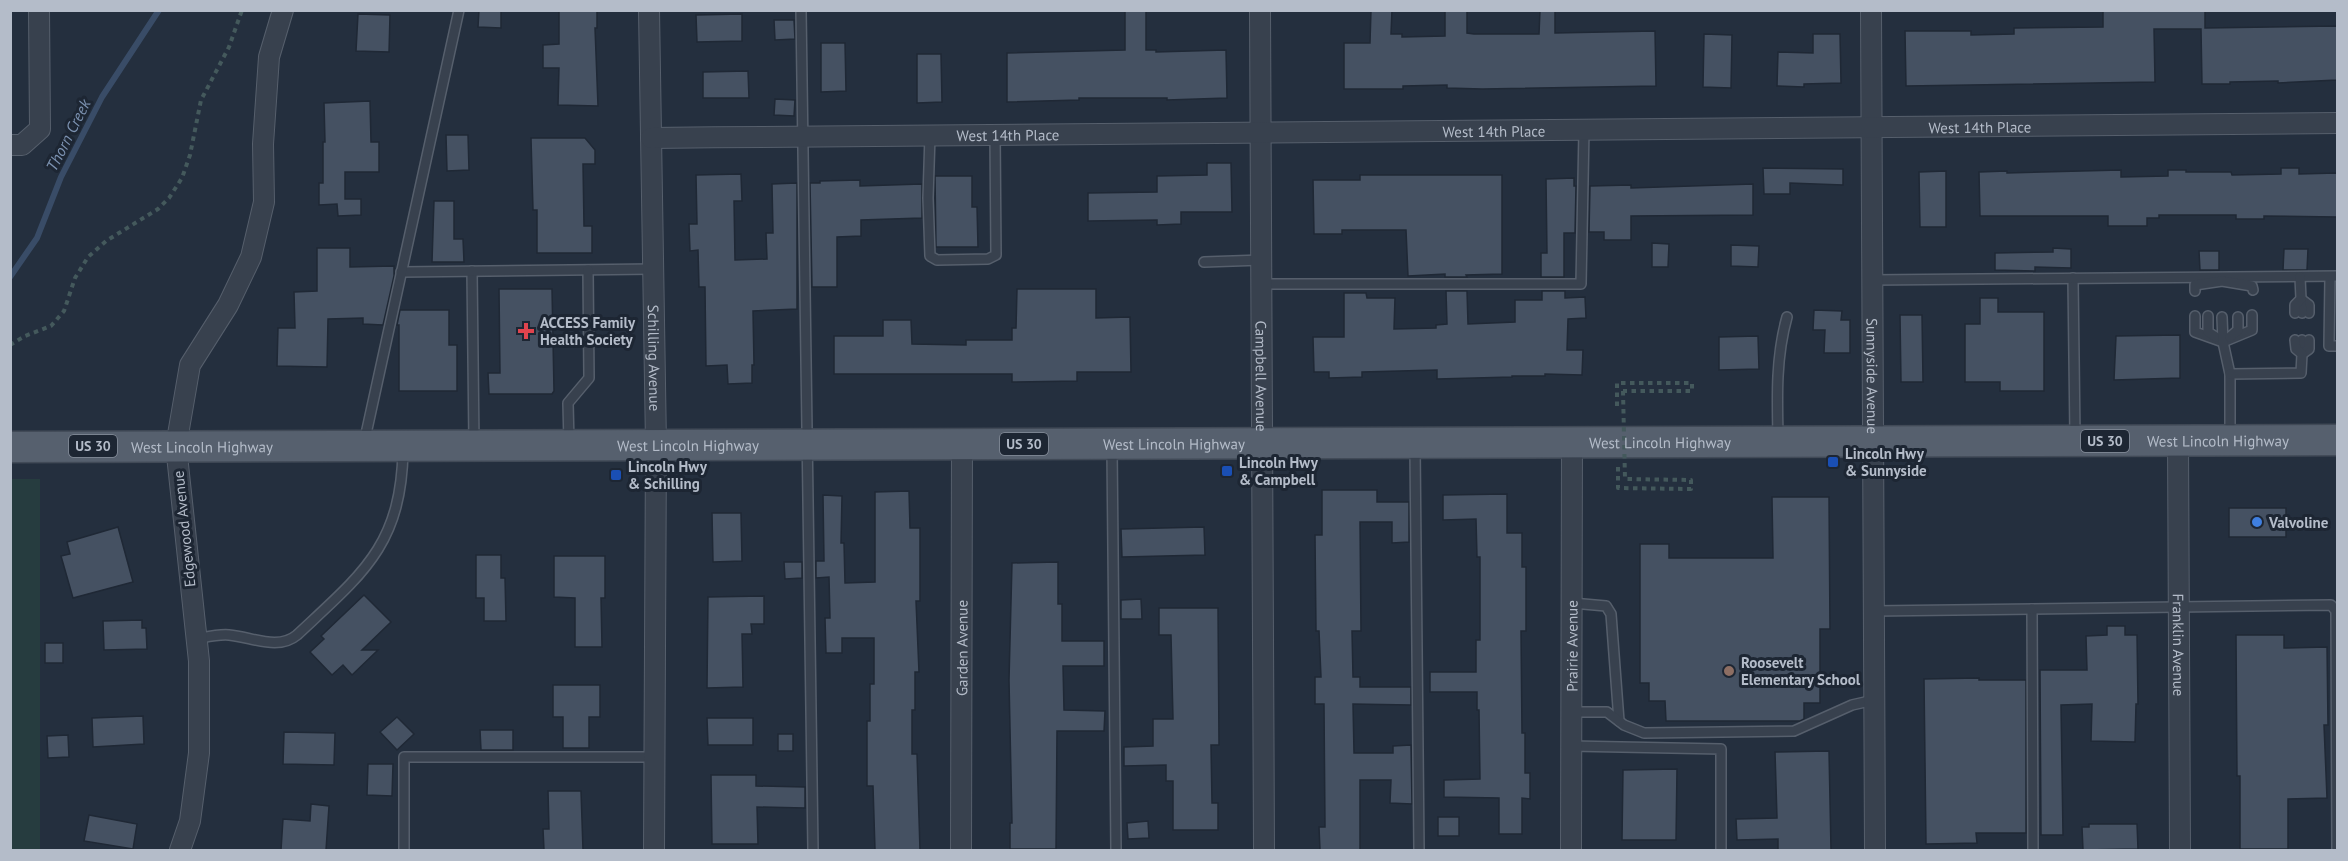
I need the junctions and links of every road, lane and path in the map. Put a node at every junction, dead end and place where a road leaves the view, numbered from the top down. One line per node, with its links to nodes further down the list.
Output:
1 (39, 10): 17 (street)
2 (242, 10): 43 (path)
3 (283, 10): 62 (street, Edgewood Avenue)
4 (459, 10): 23 (lane)
5 (649, 10): 16 (street, Schilling Avenue)
6 (801, 10): 15 (lane)
7 (1260, 10): 12 (street, Campbell Avenue)
8 (1871, 10): 10 (street, Sunnyside Avenue)
9 (2337, 123): 10 (street, West 14th Place)
10 (1871, 129): 11 (street, West 14th Place); 27 (street, Sunnyside Avenue)
11 (1584, 130): 12 (street, West 14th Place); 29 (lane)
12 (1261, 131): 13 (street, West 14th Place); 18 (street, Campbell Avenue)
13 (995, 134): 14 (street, West 14th Place); 14 (lane)
14 (930, 135): 15 (street, West 14th Place)
15 (803, 136): 16 (street, West 14th Place); 56 (lane)
16 (651, 138): 20 (street, Schilling Avenue)
17 (16, 145)
18 (1262, 260): 19 (lane); 29 (street, Campbell Avenue)
19 (1204, 262)
20 (653, 269): 21 (lane); 61 (street, Schilling Avenue)
21 (588, 270): 22 (lane); 60 (lane)
22 (472, 271): 23 (lane); 59 (lane)
23 (401, 272): 63 (lane)
24 (2300, 276): 25 (lane); 28 (lane); 34 (lane)
25 (2334, 276): 44 (lane)
26 (2073, 278): 27 (lane); 28 (lane); 50 (lane)
27 (1872, 280): 49 (street, Sunnyside Avenue)
28 (2222, 283): 30 (lane); 31 (lane); 32 (lane); 33 (lane)
29 (1262, 284): 54 (street, Campbell Avenue)
30 (2239, 290)
31 (2253, 290)
32 (2195, 291)
33 (2209, 291)
34 (2302, 313)
35 (2252, 315): 42 (lane)
36 (2195, 316): 42 (lane)
37 (2208, 316): 42 (lane)
38 (1787, 317): 53 (lane)
39 (2222, 317): 42 (lane)
40 (2238, 317): 42 (lane)
41 (2302, 340): 45 (lane)
42 (2223, 342): 45 (lane)
43 (10, 345)
44 (2337, 346)
45 (2230, 374): 47 (lane)
46 (1617, 406): 66 (path, bridge)
47 (2230, 440): 48 (main road, West Lincoln Highway / US 30); 51 (main road, West Lincoln Highway / US 30)
48 (2337, 440)
49 (1873, 441): 50 (main road, West Lincoln Highway / US 30); 53 (main road, West Lincoln Highway / US 30); 70 (street, Sunnyside Avenue)
50 (2075, 441): 51 (main road, West Lincoln Highway / US 30)
51 (2178, 441): 68 (street, Franklin Avenue)
52 (1572, 442): 53 (main road, West Lincoln Highway / US 30); 55 (main road, West Lincoln Highway / US 30); 67 (street, Prairie Avenue)
53 (1778, 442)
54 (1263, 443): 55 (main road, West Lincoln Highway / US 30); 58 (main road, West Lincoln Highway / US 30); 83 (street, Campbell Avenue)
55 (1415, 443): 84 (lane)
56 (807, 444): 57 (main road, West Lincoln Highway / US 30); 61 (main road, West Lincoln Highway / US 30); 80 (lane)
57 (962, 444): 58 (main road, West Lincoln Highway / US 30); 81 (street, Garden Avenue)
58 (1112, 444): 82 (lane)
59 (474, 445): 60 (main road, West Lincoln Highway / US 30); 64 (main road, West Lincoln Highway / US 30)
60 (568, 445): 61 (main road, West Lincoln Highway / US 30)
61 (656, 445): 76 (street, Schilling Avenue)
62 (176, 446): 63 (main road, West Lincoln Highway / US 30); 65 (main road, West Lincoln Highway / US 30); 71 (street, Edgewood Avenue)
63 (363, 446): 64 (main road, West Lincoln Highway / US 30)
64 (403, 446): 71 (lane)
65 (10, 447)
66 (1618, 466)
67 (1572, 603): 73 (street, Prairie Avenue); 74 (lane)
68 (2179, 607): 69 (lane); 89 (street, Franklin Avenue); 90 (lane)
69 (2032, 609): 70 (lane); 88 (lane)
70 (1874, 611): 72 (street, Sunnyside Avenue)
71 (196, 639): 77 (street, Edgewood Avenue)
72 (1874, 699): 74 (lane); 87 (street, Sunnyside Avenue)
73 (1571, 712): 74 (lane); 75 (street, Prairie Avenue)
74 (1619, 721)
75 (1571, 746): 85 (street, Prairie Avenue); 86 (lane)
76 (654, 757): 78 (lane); 79 (street, Schilling Avenue)
77 (180, 850)
78 (404, 850)
79 (654, 850)
80 (813, 850)
81 (961, 850)
82 (1116, 850)
83 (1264, 850)
84 (1419, 850)
85 (1571, 850)
86 (1721, 850)
87 (1875, 850)
88 (2033, 850)
89 (2180, 850)
90 (2337, 850)

